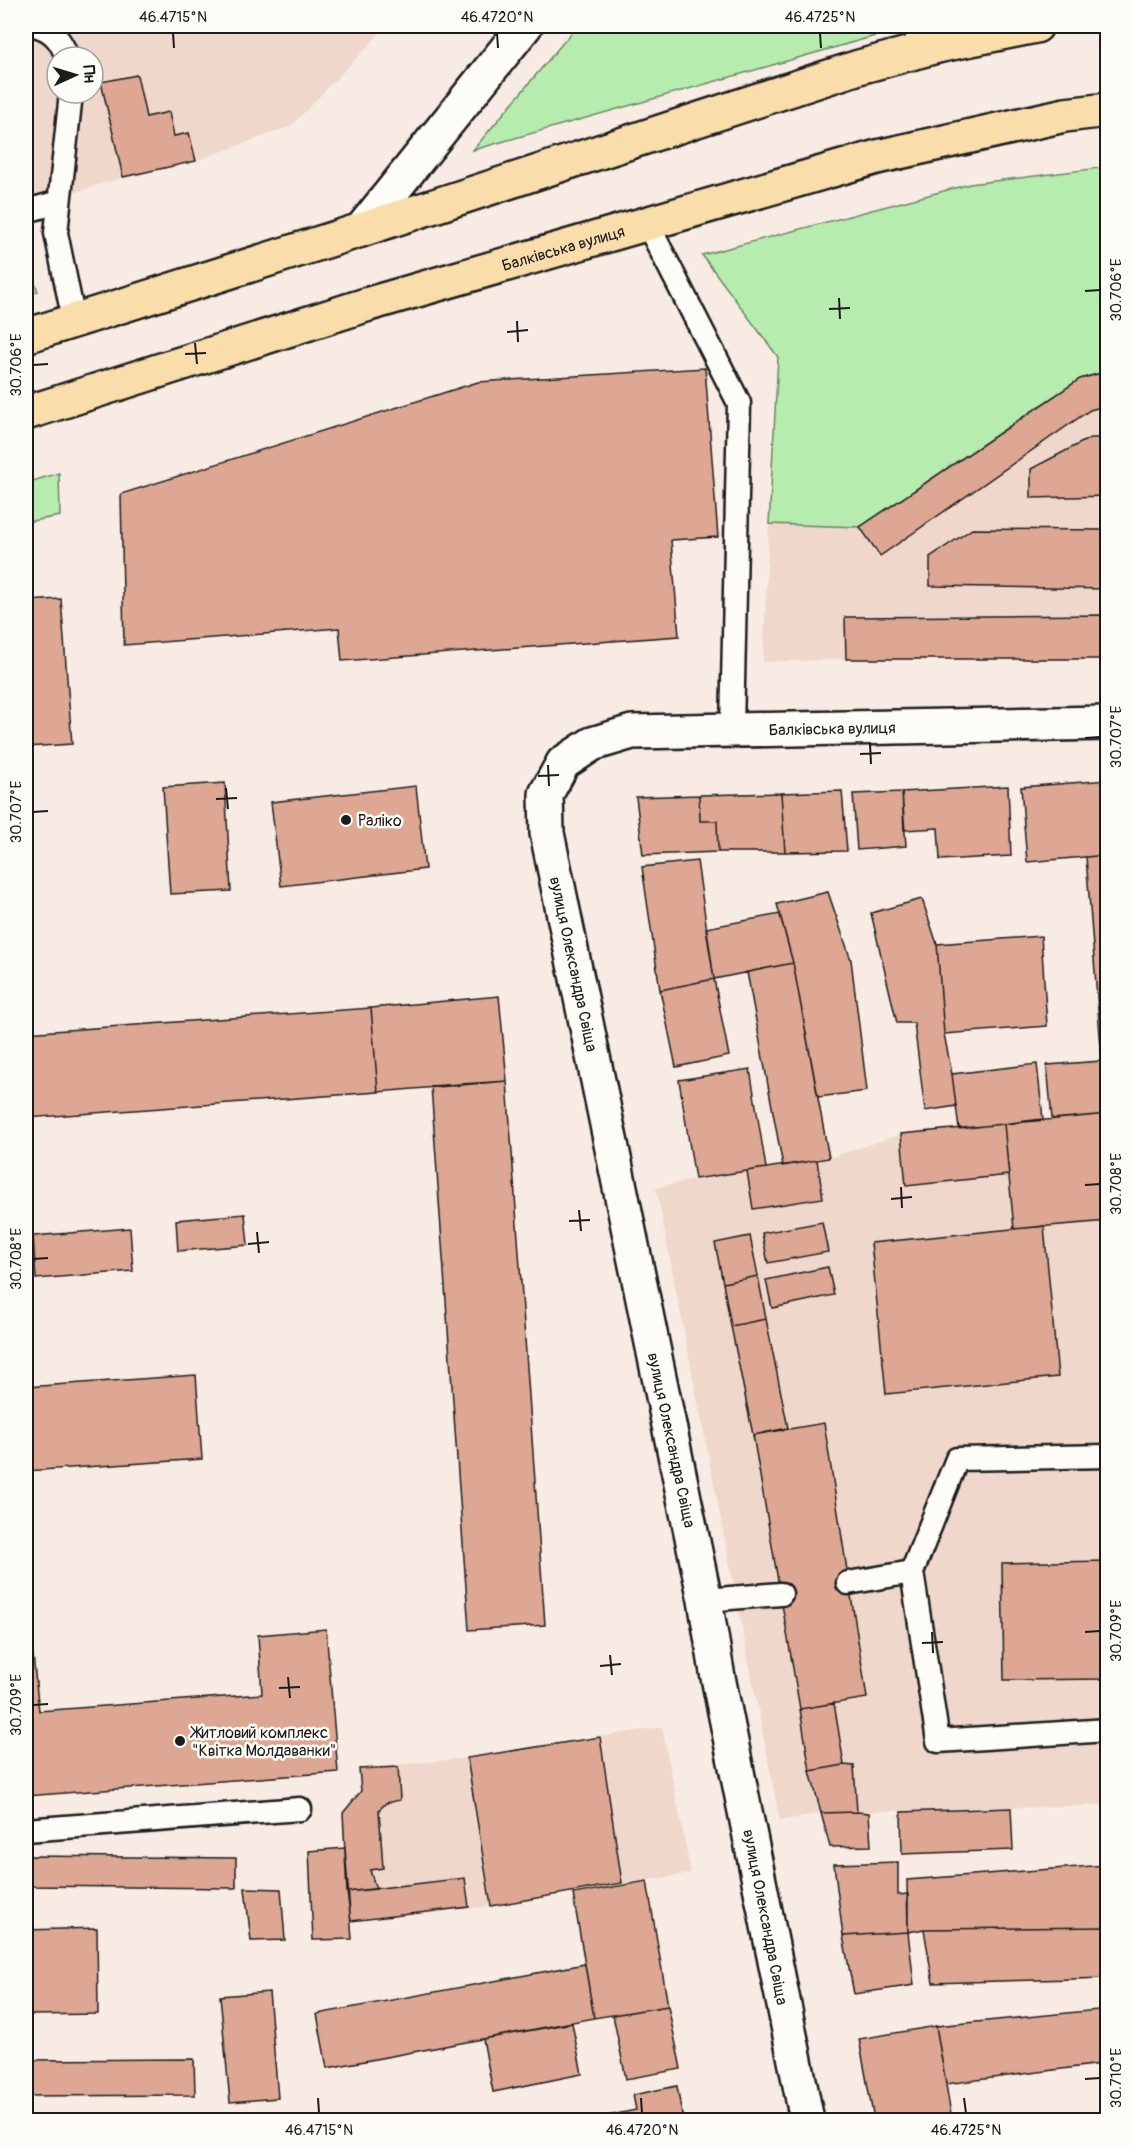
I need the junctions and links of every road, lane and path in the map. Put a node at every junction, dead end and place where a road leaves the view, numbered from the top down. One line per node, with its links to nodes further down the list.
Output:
1 (38, 26): 5 (lane)
2 (525, 26): 11 (street)
3 (1036, 26): 4 (main road)
4 (928, 36): 11 (main road)
5 (62, 45)
6 (70, 105): 8 (lane)
7 (1107, 110): 10 (main road, Балківська вулиця)
8 (58, 202): 9 (lane); 12 (lane)
9 (26, 211)
10 (647, 223): 14 (main road, Балківська вулиця); 16 (lane)
11 (361, 230): 12 (main road)
12 (74, 321): 13 (main road)
13 (26, 336)
14 (26, 413)
15 (1107, 723): 16 (street, Балківська вулиця)
16 (732, 730): 17 (street, Балківська вулиця)
17 (563, 763): 22 (street, вулиця Олександра Свіща)
18 (1107, 1456): 19 (lane)
19 (912, 1572): 20 (lane); 23 (lane)
20 (848, 1583)
21 (781, 1594): 22 (lane)
22 (705, 1600): 26 (street, вулиця Олександра Свіща)
23 (1107, 1730)
24 (300, 1809): 25 (lane)
25 (26, 1830)
26 (807, 2121)

